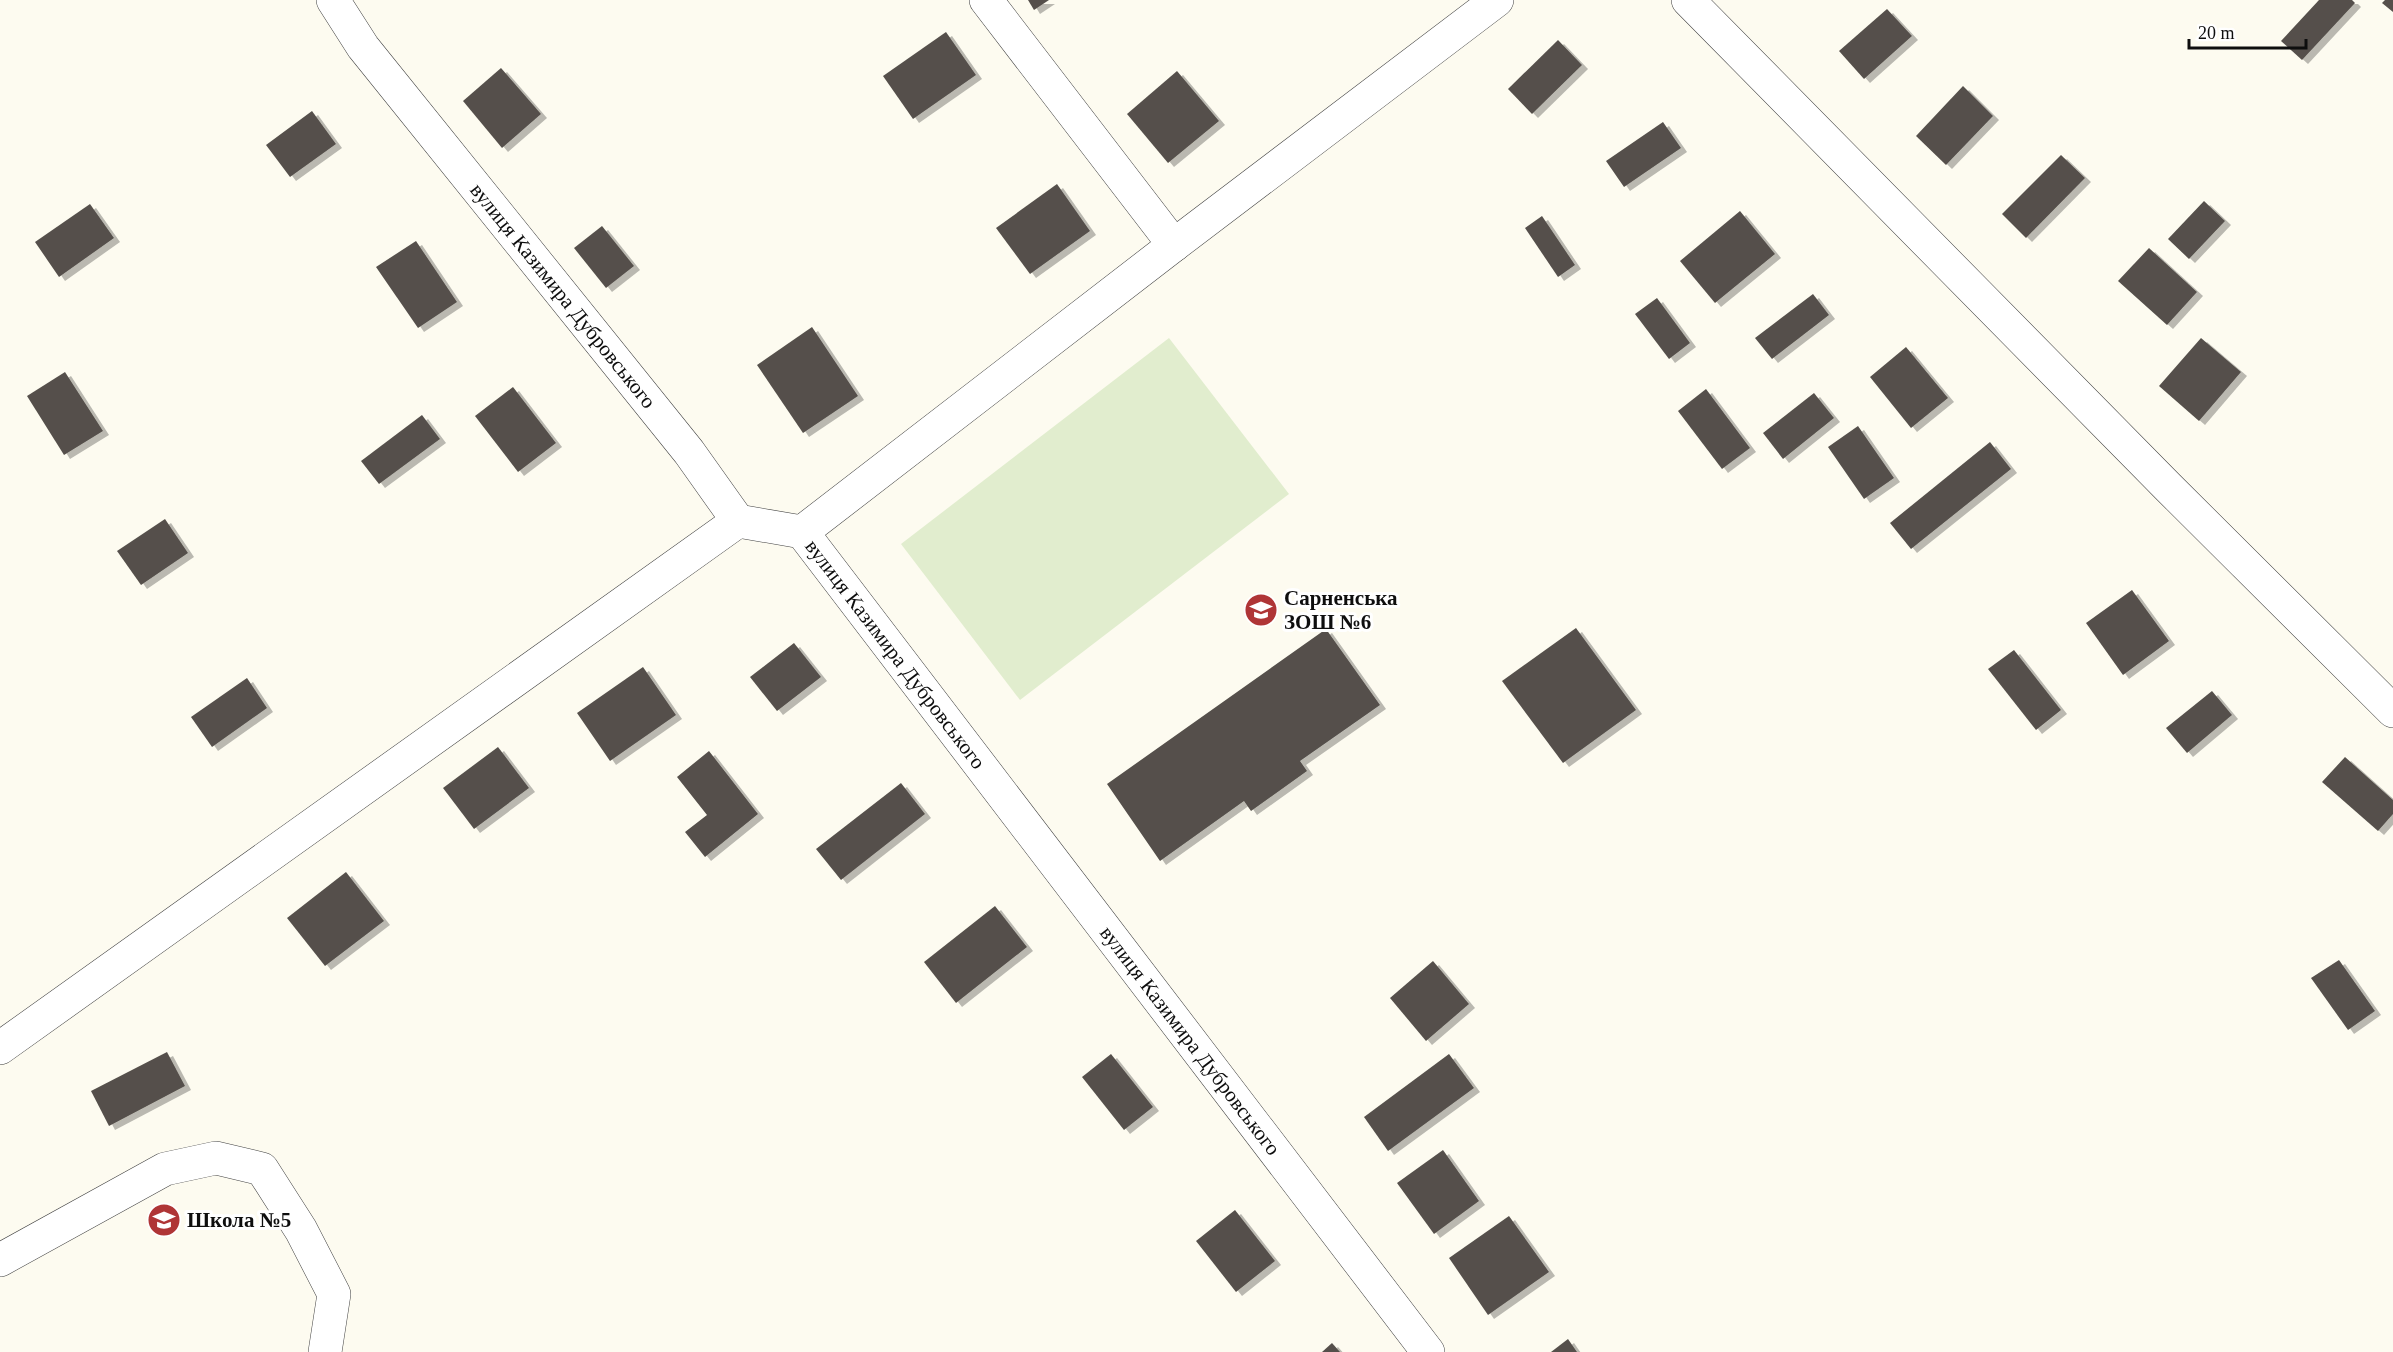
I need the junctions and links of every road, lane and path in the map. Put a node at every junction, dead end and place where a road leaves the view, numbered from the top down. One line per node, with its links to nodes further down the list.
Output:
1 (333, 0): 6 (street, вулиця Казимира Дубровського)
2 (986, 0): 5 (street)
3 (1497, 0): 5 (street)
4 (1688, 0): 8 (street)
5 (1174, 245): 7 (street)
6 (738, 521): 7 (street, вулиця Казимира Дубровського); 9 (street)
7 (802, 532): 12 (street, вулиця Казимира Дубровського)
8 (2393, 711)
9 (0, 1048)
10 (0, 1260): 11 (street)
11 (324, 1352)
12 (1428, 1352)

